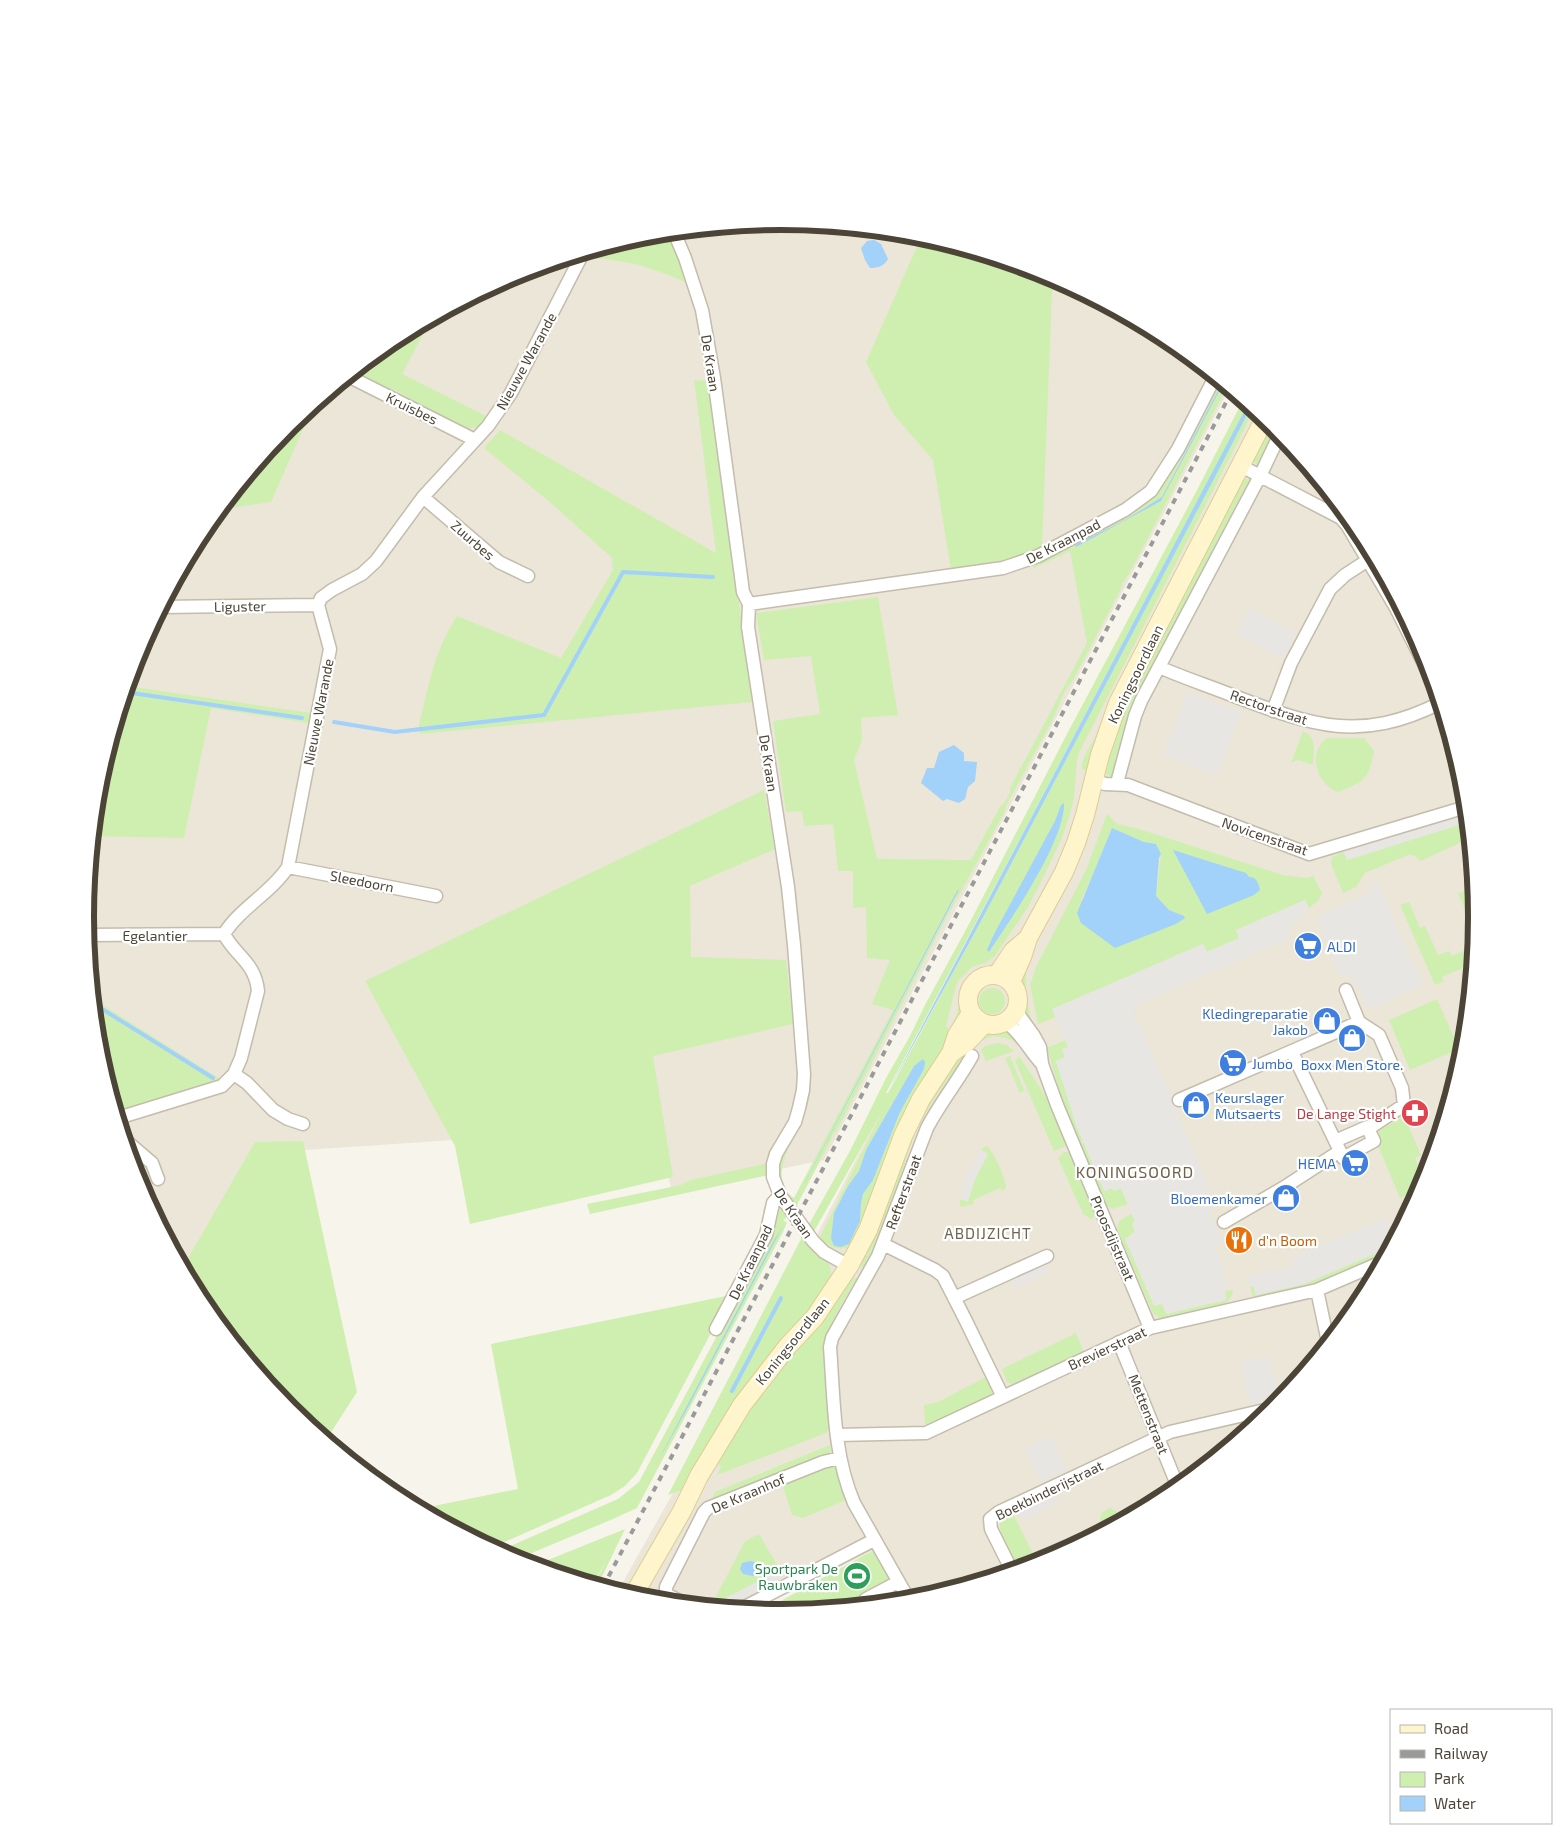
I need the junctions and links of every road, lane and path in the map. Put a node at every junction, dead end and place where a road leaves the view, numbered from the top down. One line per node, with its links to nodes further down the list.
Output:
1 (677, 238): 16 (street, De Kraan)
2 (579, 260): 6 (street, Nieuwe Warande)
3 (354, 379): 6 (street, Kruisbes)
4 (1212, 383): 16 (street, De Kraanpad)
5 (1261, 426): 8 (street, Koningsoordlaan)
6 (475, 440): 10 (street, Nieuwe Warande)
7 (1277, 441): 9 (street, Koningsoordlaan)
8 (1241, 466): 9 (street); 22 (street, Koningsoordlaan)
9 (1260, 476): 11 (street); 19 (street, Koningsoordlaan)
10 (423, 498): 14 (street, Zuurbes); 17 (street, Nieuwe Warande)
11 (1339, 517)
12 (1368, 560): 21 (street)
13 (1370, 564): 15 (street)
14 (528, 576)
15 (1380, 581)
16 (749, 604): 44 (street, De Kraan)
17 (318, 606): 18 (street, Liguster); 25 (street, Nieuwe Warande)
18 (168, 607)
19 (1159, 667): 21 (street, Rectorstraat); 23 (street, Koningsoordlaan)
20 (1435, 705): 21 (street, Rectorstraat)
21 (1274, 711)
22 (1094, 780): 23 (street, Novicenstraat); 29 (street, Koningsoordlaan)
23 (1116, 783): 24 (street, Novicenstraat)
24 (1459, 809)
25 (288, 867): 26 (street, Sleedoorn); 27 (street, Nieuwe Warande)
26 (436, 896)
27 (224, 934): 28 (street, Egelantier); 36 (street)
28 (94, 935)
29 (1004, 978): 31 (street); 32 (street)
30 (1346, 990): 33 (street)
31 (1011, 1016): 32 (street); 52 (street, Proosdijstraat)
32 (977, 1018): 48 (street, Koningsoordlaan)
33 (1359, 1022): 34 (street); 40 (street)
34 (1292, 1052): 37 (street); 41 (street)
35 (972, 1056): 46 (street, Refterstraat)
36 (234, 1074): 38 (street); 39 (street)
37 (1179, 1100)
38 (123, 1116)
39 (303, 1124)
40 (1368, 1129): 41 (street); 41 (street)
41 (1337, 1146): 45 (street)
42 (133, 1147): 43 (street)
43 (158, 1179)
44 (780, 1195): 48 (street, De Kraan); 53 (street, De Kraanpad)
45 (1224, 1222)
46 (884, 1244): 51 (street); 58 (street, Refterstraat)
47 (1047, 1256): 51 (street)
48 (848, 1266): 65 (street, Koningsoordlaan)
49 (1373, 1266): 50 (street, Brevierstraat)
50 (1317, 1290): 52 (street, Brevierstraat); 54 (street)
51 (954, 1298): 56 (street)
52 (1150, 1328): 55 (street, Brevierstraat)
53 (716, 1329)
54 (1326, 1334)
55 (1119, 1342): 56 (street, Brevierstraat); 59 (street, Mettenstraat)
56 (1003, 1397): 58 (street, Brevierstraat)
57 (1258, 1412): 59 (street)
58 (837, 1435): 60 (street)
59 (1159, 1437): 61 (street, Mettenstraat); 63 (street, Boekbinderijstraat)
60 (840, 1458): 62 (street); 67 (street, De Kraanhof)
61 (1175, 1479)
62 (874, 1540): 64 (street); 69 (street)
63 (1009, 1565)
64 (898, 1582): 66 (street); 68 (street)
65 (637, 1589)
66 (905, 1593)
67 (666, 1594)
68 (867, 1598)
69 (752, 1603)

